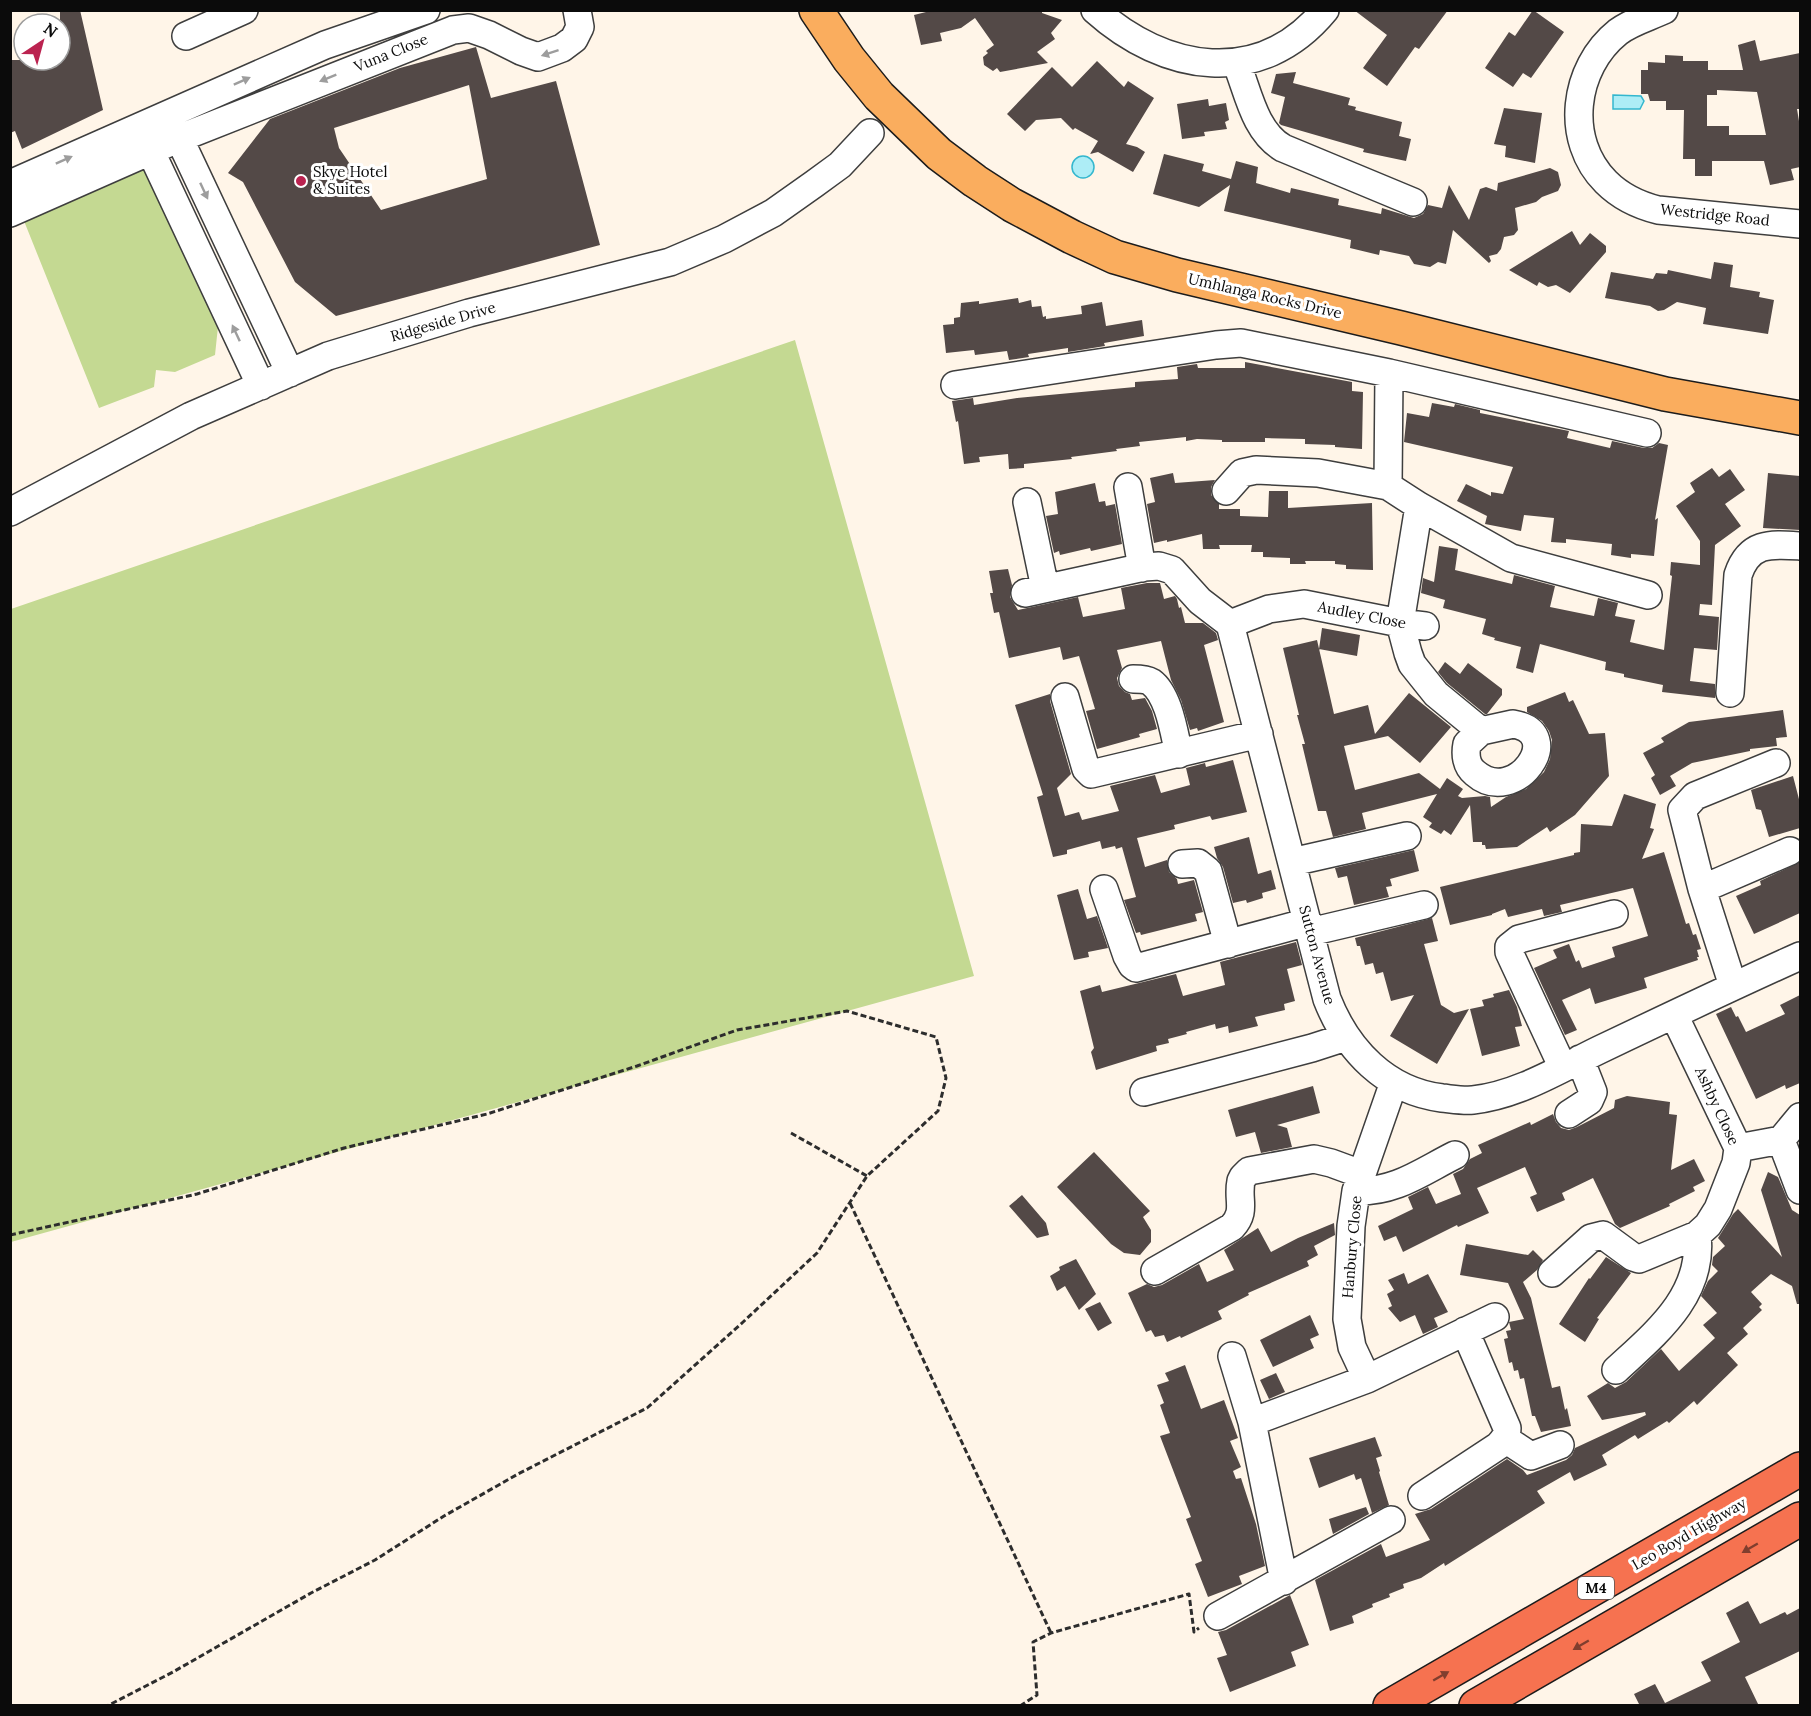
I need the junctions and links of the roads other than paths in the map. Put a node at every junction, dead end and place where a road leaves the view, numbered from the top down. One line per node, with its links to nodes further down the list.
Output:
1 (244, 10): 9 (street)
2 (426, 10): 11 (street, Vuna Close, one-way to 2)
3 (577, 10): 14 (street, Vuna Close, one-way to 14)
4 (816, 10): 25 (main road, Umhlanga Rocks Drive)
5 (835, 10): 24 (main road, Umhlanga Rocks Drive)
6 (1095, 10): 10 (street)
7 (1664, 10): 19 (street, Westridge Road)
8 (1314, 14): 10 (street)
9 (186, 36)
10 (1236, 62): 17 (street)
11 (168, 114): 12 (street, Vuna Close); 14 (street)
12 (139, 127): 15 (street); 16 (street, Vuna Close, one-way to 12)
13 (870, 133): 20 (street, Ridgeside Drive)
14 (180, 138): 15 (street, Vuna Close); 20 (street, one-way to 20)
15 (152, 151): 18 (street, Vuna Close); 23 (street, one-way to 15)
16 (10, 184)
17 (1413, 202)
18 (10, 213)
19 (1800, 224)
20 (290, 373): 23 (street, Ridgeside Drive)
21 (1389, 374): 22 (street); 26 (street); 27 (street)
22 (955, 385)
23 (261, 386): 32 (street, Ridgeside Drive)
24 (1800, 400)
25 (1800, 418)
26 (1647, 433)
27 (1388, 486): 29 (street); 31 (street)
28 (1128, 487): 34 (street)
29 (1226, 492)
30 (1027, 502): 34 (street)
31 (1419, 506): 35 (street); 37 (street)
32 (10, 512)
33 (1800, 546): 39 (street)
34 (1142, 568): 36 (street)
35 (1648, 595)
36 (1230, 624): 37 (street, Audley Close); 42 (street, Sutton Avenue)
37 (1413, 625): 41 (street)
38 (1132, 679): 43 (street)
39 (1730, 693)
40 (1065, 697): 43 (street)
41 (1481, 731)
42 (1259, 734): 43 (street); 47 (street, Sutton Avenue)
43 (1179, 754)
44 (1776, 763): 49 (street)
45 (1407, 836): 47 (street)
46 (1790, 851): 49 (street)
47 (1292, 862): 53 (street, Sutton Avenue)
48 (1182, 864): 54 (street)
49 (1702, 888): 56 (street)
50 (1104, 889): 54 (street)
51 (1424, 905): 53 (street)
52 (1614, 914): 59 (street)
53 (1309, 927): 54 (street); 58 (street, Sutton Avenue)
54 (1228, 944)
55 (1800, 956): 56 (street, Sutton Avenue)
56 (1733, 986): 57 (street, Sutton Avenue)
57 (1674, 1014): 59 (street, Sutton Avenue); 65 (street, Ashby Close)
58 (1346, 1037): 60 (street, Sutton Avenue); 61 (street)
59 (1571, 1064): 60 (street, Sutton Avenue); 62 (street)
60 (1394, 1082): 67 (street, Hanbury Close)
61 (1144, 1092)
62 (1569, 1114)
63 (1800, 1117): 64 (street)
64 (1781, 1140): 65 (street); 68 (street)
65 (1738, 1148): 69 (street, Ashby Close)
66 (1455, 1155): 67 (street)
67 (1359, 1183): 70 (street); 76 (street, Hanbury Close)
68 (1800, 1190)
69 (1697, 1235): 71 (street, Ashby Close); 75 (street)
70 (1155, 1271)
71 (1551, 1273)
72 (1495, 1317): 73 (street)
73 (1465, 1332): 76 (street); 78 (street)
74 (1232, 1356): 77 (street)
75 (1616, 1370)
76 (1367, 1379): 77 (street)
77 (1252, 1422): 84 (street)
78 (1505, 1439): 79 (street); 81 (street)
79 (1560, 1445)
80 (1800, 1467): 86 (highway, Leo Boyd Highway / M4, one-way to 80)
81 (1422, 1496)
82 (1800, 1519): 87 (highway, one-way to 87)
83 (1391, 1520): 84 (street)
84 (1284, 1581): 85 (street)
85 (1218, 1616)
86 (1390, 1706)
87 (1476, 1706)

